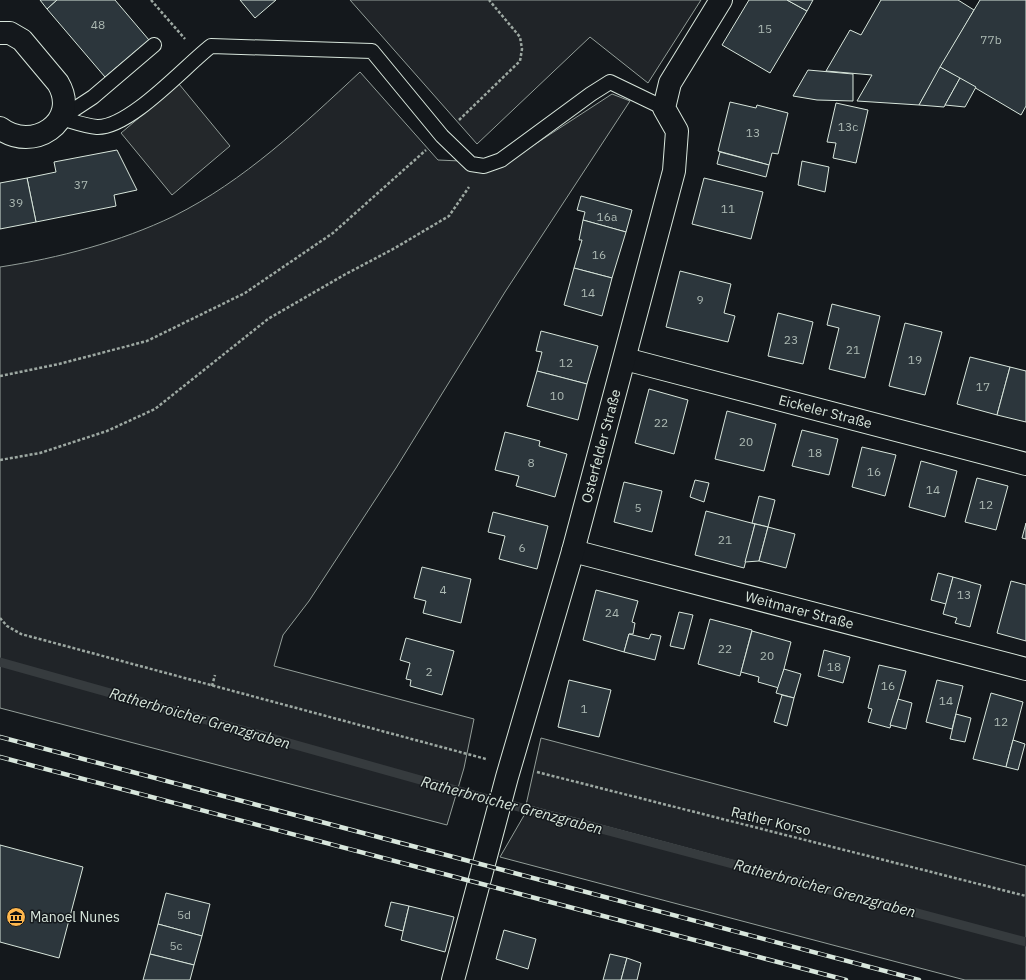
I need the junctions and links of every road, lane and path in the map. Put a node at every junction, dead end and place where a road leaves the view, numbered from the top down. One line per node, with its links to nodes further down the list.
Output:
1 (151, 0): 6 (path)
2 (489, 0): 10 (path)
3 (721, 0): 7 (street)
4 (0, 33): 8 (street)
5 (154, 45): 8 (lane)
6 (199, 55): 8 (lane); 10 (lane)
7 (664, 108): 11 (lane); 12 (street, Osterfelder Straße)
8 (61, 118): 9 (street)
9 (2, 135)
10 (442, 136): 11 (lane); 13 (path)
11 (484, 166): 14 (path)
12 (625, 359): 15 (street, Eickeler Straße); 16 (street, Osterfelder Straße)
13 (0, 376)
14 (0, 460)
15 (1026, 464)
16 (573, 551): 18 (street, Weitmarer Straße); 21 (street, Osterfelder Straße)
17 (0, 618): 20 (path, Rather Korso)
18 (1026, 669)
19 (215, 675): 20 (path)
20 (212, 686): 21 (path, Rather Korso)
21 (509, 771): 22 (path, Rather Korso); 23 (street, Osterfelder Straße)
22 (1026, 896)
23 (454, 980)

